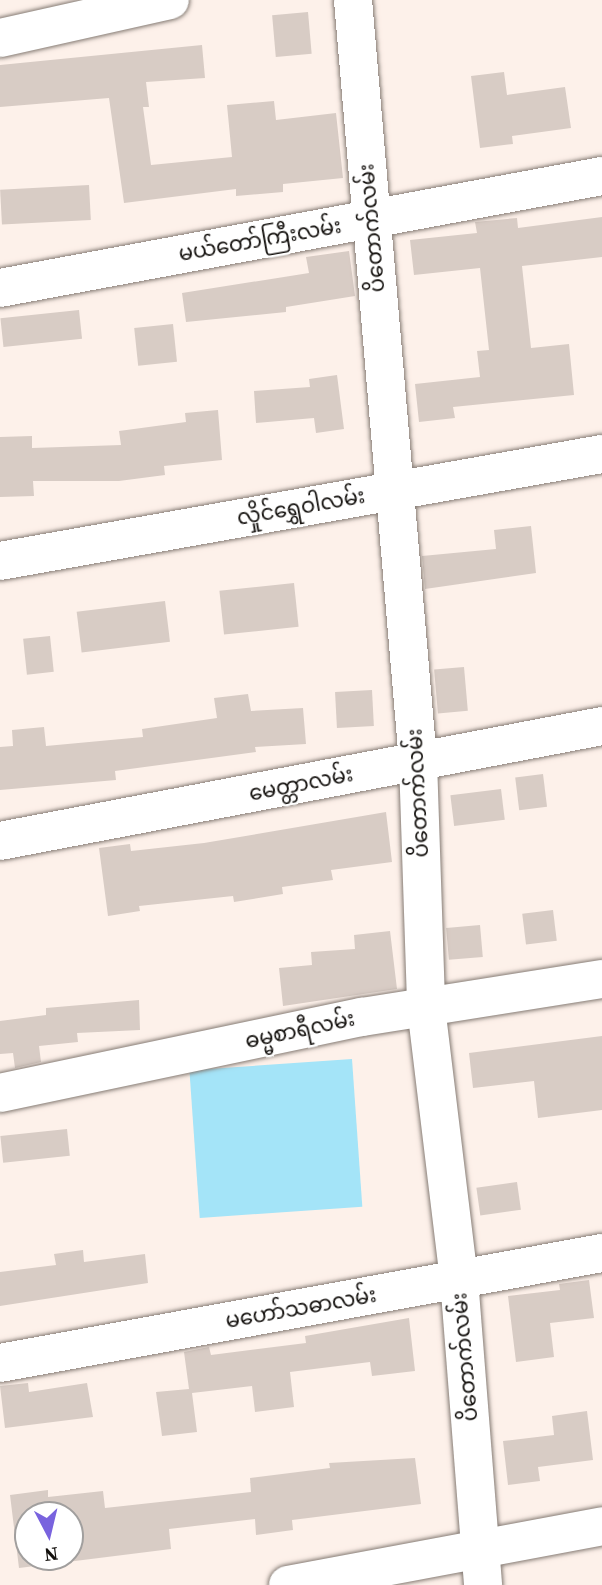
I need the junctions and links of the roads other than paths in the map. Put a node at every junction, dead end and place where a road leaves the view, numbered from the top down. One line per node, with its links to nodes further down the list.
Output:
1 (170, 0): 3 (street)
2 (353, 0): 5 (street, ပိတောက်လမ်း)
3 (0, 38)
4 (602, 176): 5 (street, မယ်တော်ကြီးလမ်း)
5 (371, 220): 6 (street, မယ်တော်ကြီးလမ်း); 8 (street, ပိတောက်လမ်း)
6 (0, 288)
7 (602, 454): 8 (street, လှိုင်ရွှေဝါလမ်း)
8 (396, 490): 9 (street, လှိုင်ရွှေဝါလမ်း); 11 (street, ပိတောက်လမ်း)
9 (0, 561)
10 (602, 726): 11 (street, မေတ္တာလမ်း)
11 (418, 761): 12 (street, မေတ္တာလမ်း); 14 (street, ပိတောက်လမ်း)
12 (0, 841)
13 (602, 979): 14 (street, ဓမ္မစာရီလမ်း)
14 (426, 1007): 15 (street, ဓမ္မစာရီလမ်း); 17 (street, ပိတောက်လမ်း)
15 (0, 1093)
16 (602, 1252): 17 (street, မဟော်သဓာလမ်း)
17 (459, 1279): 18 (street, မဟော်သဓာလမ်း); 20 (street, ပိတောက်လမ်း)
18 (0, 1363)
19 (602, 1526): 20 (street)
20 (481, 1567): 21 (street)
21 (288, 1585)

